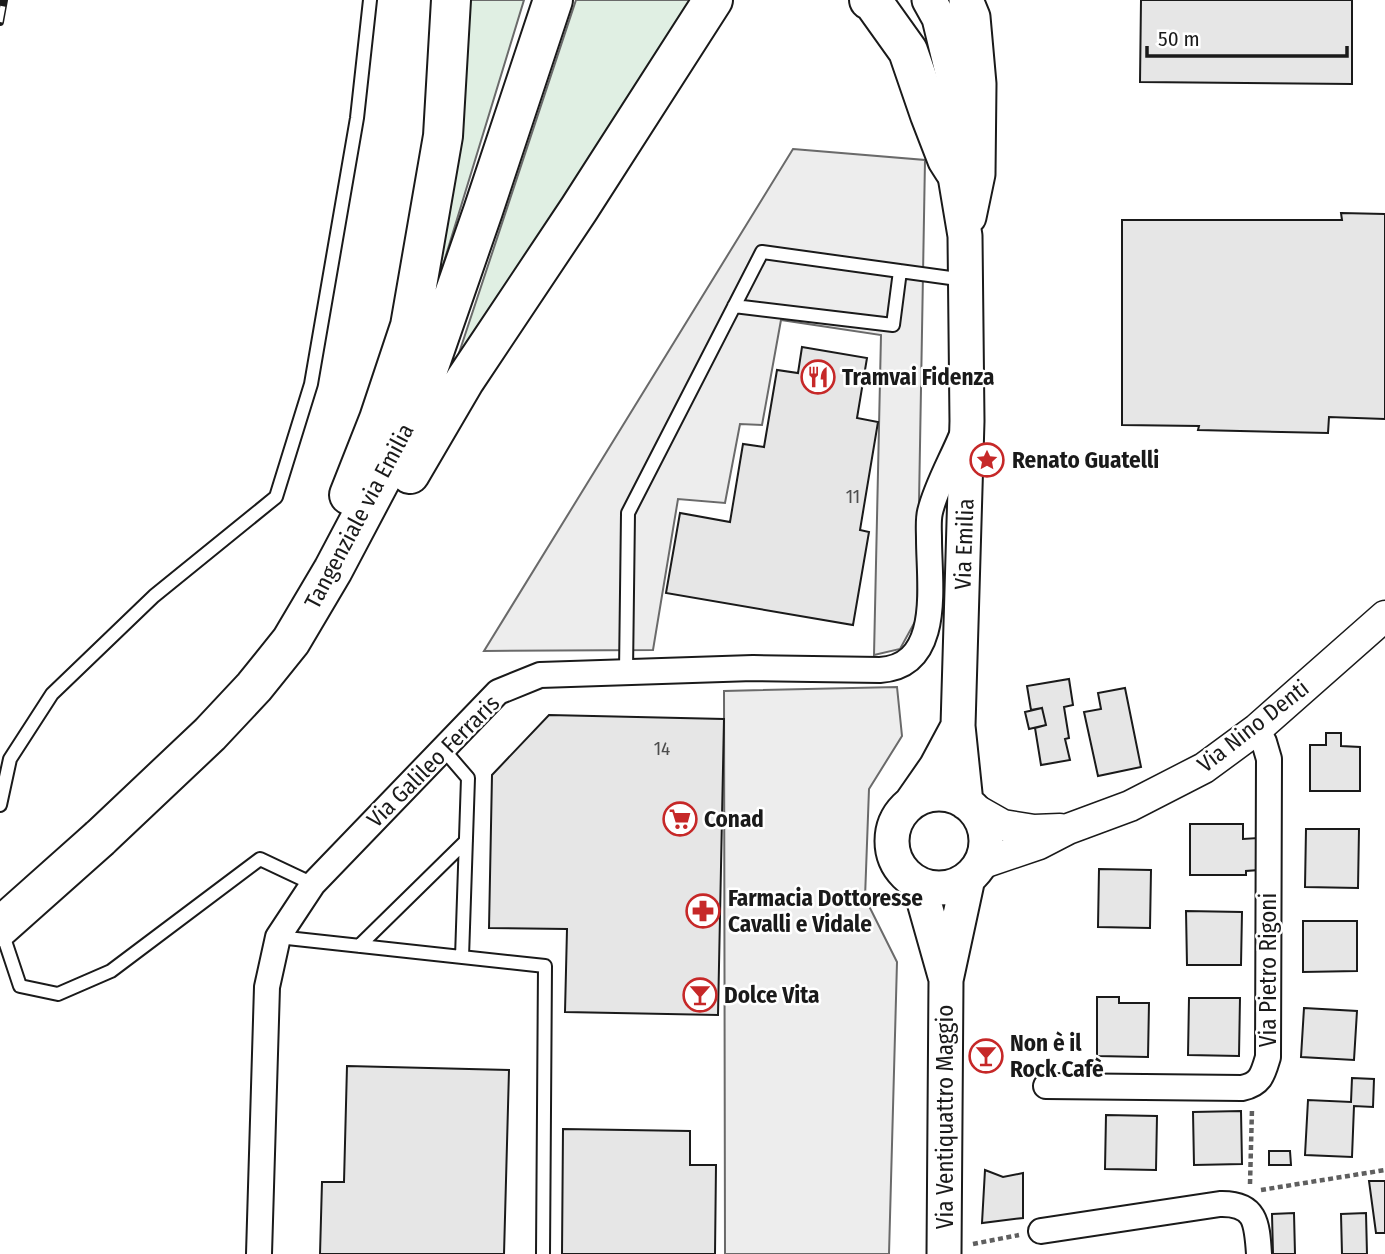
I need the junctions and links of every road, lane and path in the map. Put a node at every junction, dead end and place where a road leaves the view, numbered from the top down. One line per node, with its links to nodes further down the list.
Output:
1 (370, 0): 21 (lane)
2 (451, 0): 14 (main road)
3 (552, 0): 14 (main road, Tangenziale via Emilia)
4 (713, 0): 14 (main road)
5 (869, 0): 8 (main road)
6 (929, 0): 8 (main road, Via Emilia)
7 (966, 0): 9 (main road, Via Emilia)
8 (954, 170): 9 (main road, Via Emilia)
9 (965, 236): 11 (main road, Via Emilia)
10 (900, 271): 11 (lane); 12 (lane); 12 (lane)
11 (965, 280): 13 (main road, Via Emilia)
12 (734, 306): 16 (lane)
13 (967, 421): 16 (street, Via Galileo Ferraris); 17 (main road, Via Emilia)
14 (333, 570): 28 (main road, Tangenziale via Emilia, bridge)
15 (1385, 616): 18 (street, Via Nino Denti)
16 (626, 671): 19 (street, Via Galileo Ferraris)
17 (958, 726): 20 (main road, Via Emilia); 22 (main road, Via Emilia)
18 (1257, 729): 23 (street, Via Nino Denti); 34 (street, Via Pietro Rigoni)
19 (443, 749): 24 (lane); 26 (street, Via Galileo Ferraris)
20 (911, 803): 22 (main road); 27 (main road)
21 (0, 805)
22 (970, 805): 23 (street, Via Nino Denti); 25 (main road)
23 (1068, 829): 25 (street, Via Nino Denti)
24 (466, 841): 30 (lane); 31 (lane)
25 (974, 871): 27 (main road); 32 (main road)
26 (313, 884): 28 (lane); 29 (street, Via Galileo Ferraris)
27 (919, 884): 32 (main road)
28 (0, 926)
29 (278, 937): 30 (lane); 38 (street, Via Galileo Ferraris)
30 (359, 946): 31 (lane)
31 (461, 957): 39 (lane)
32 (946, 980): 40 (main road, Via Ventiquattro Maggio)
33 (1046, 1086): 34 (street)
34 (1253, 1086): 36 (path)
35 (1385, 1170): 36 (path)
36 (1243, 1198): 37 (street); 42 (street)
37 (1041, 1231): 41 (path)
38 (259, 1254)
39 (542, 1254)
40 (944, 1254)
41 (970, 1254)
42 (1259, 1254)

